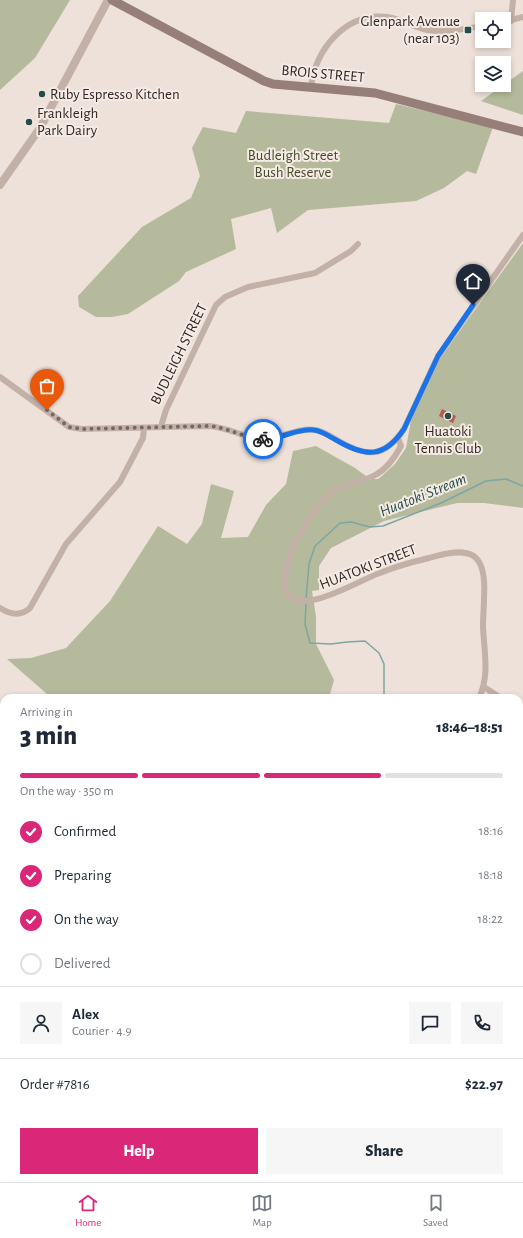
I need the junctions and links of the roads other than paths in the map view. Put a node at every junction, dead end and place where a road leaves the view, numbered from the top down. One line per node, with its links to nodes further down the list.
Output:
1 (108, 0): 9 (street)
2 (112, 0): 7 (main road, BROIS STREET)
3 (513, 0): 5 (street)
4 (523, 17): 5 (street)
5 (511, 21)
6 (475, 27): 7 (street)
7 (310, 88): 8 (main road, BROIS STREET)
8 (523, 132)
9 (0, 185)
10 (523, 235): 15 (street, HUATOKI STREET)
11 (358, 244): 14 (street, BUDLEIGH STREET)
12 (0, 377): 13 (street)
13 (144, 428): 14 (street); 16 (street)
14 (162, 428): 15 (street)
15 (398, 438): 17 (street, HUATOKI STREET)
16 (0, 608)
17 (484, 687): 18 (street, HUATOKI STREET); 19 (street)
18 (481, 694)
19 (495, 694)

